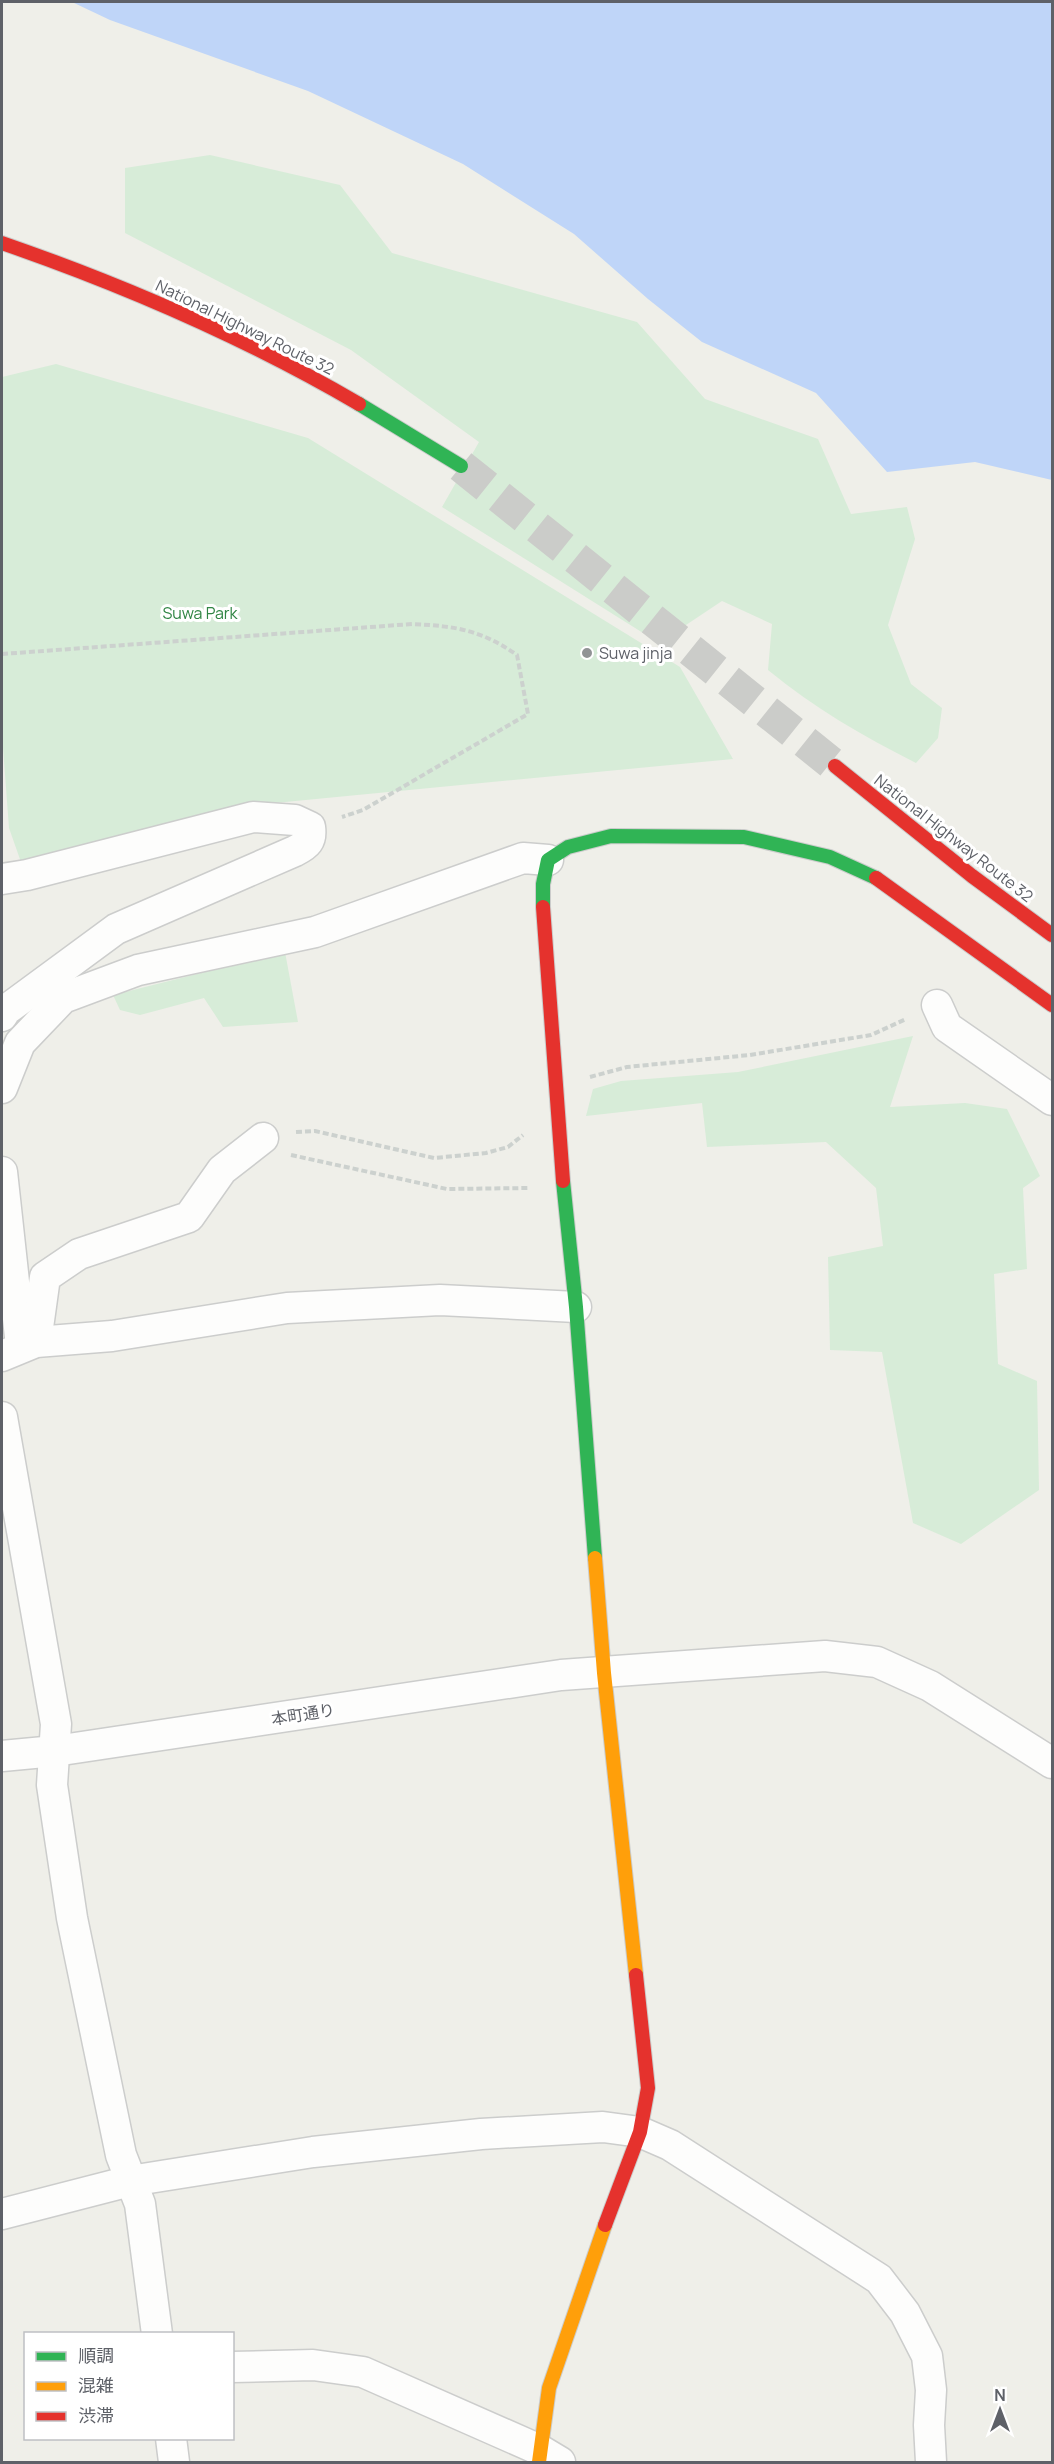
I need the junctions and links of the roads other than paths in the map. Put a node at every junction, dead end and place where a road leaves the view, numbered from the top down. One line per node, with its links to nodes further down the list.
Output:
1 (2, 243): 2 (main road, National Highway Route 32)
2 (461, 466)
3 (836, 766): 6 (main road, National Highway Route 32)
4 (548, 860): 8 (main road); 10 (street); 14 (main road, bridge)
5 (2, 879): 9 (street)
6 (1053, 935)
7 (937, 1005): 11 (street)
8 (1053, 1005)
9 (2, 1017)
10 (2, 1088)
11 (1053, 1100)
12 (253, 1145): 15 (street)
13 (2, 1172): 15 (street)
14 (576, 1307): 15 (street); 17 (main road)
15 (19, 1348)
16 (2, 1417): 18 (street)
17 (604, 1673): 18 (street, 本町通り); 20 (street, 本町通り); 21 (main road)
18 (55, 1751): 19 (street, 本町通り); 22 (street)
19 (2, 1756)
20 (1053, 1763)
21 (640, 2132): 22 (street); 27 (main road); 29 (street)
22 (130, 2181): 23 (street); 24 (street)
23 (2, 2214)
24 (157, 2332)
25 (234, 2367): 27 (street)
26 (171, 2440): 28 (street)
27 (546, 2458)
28 (174, 2463)
29 (931, 2463)

